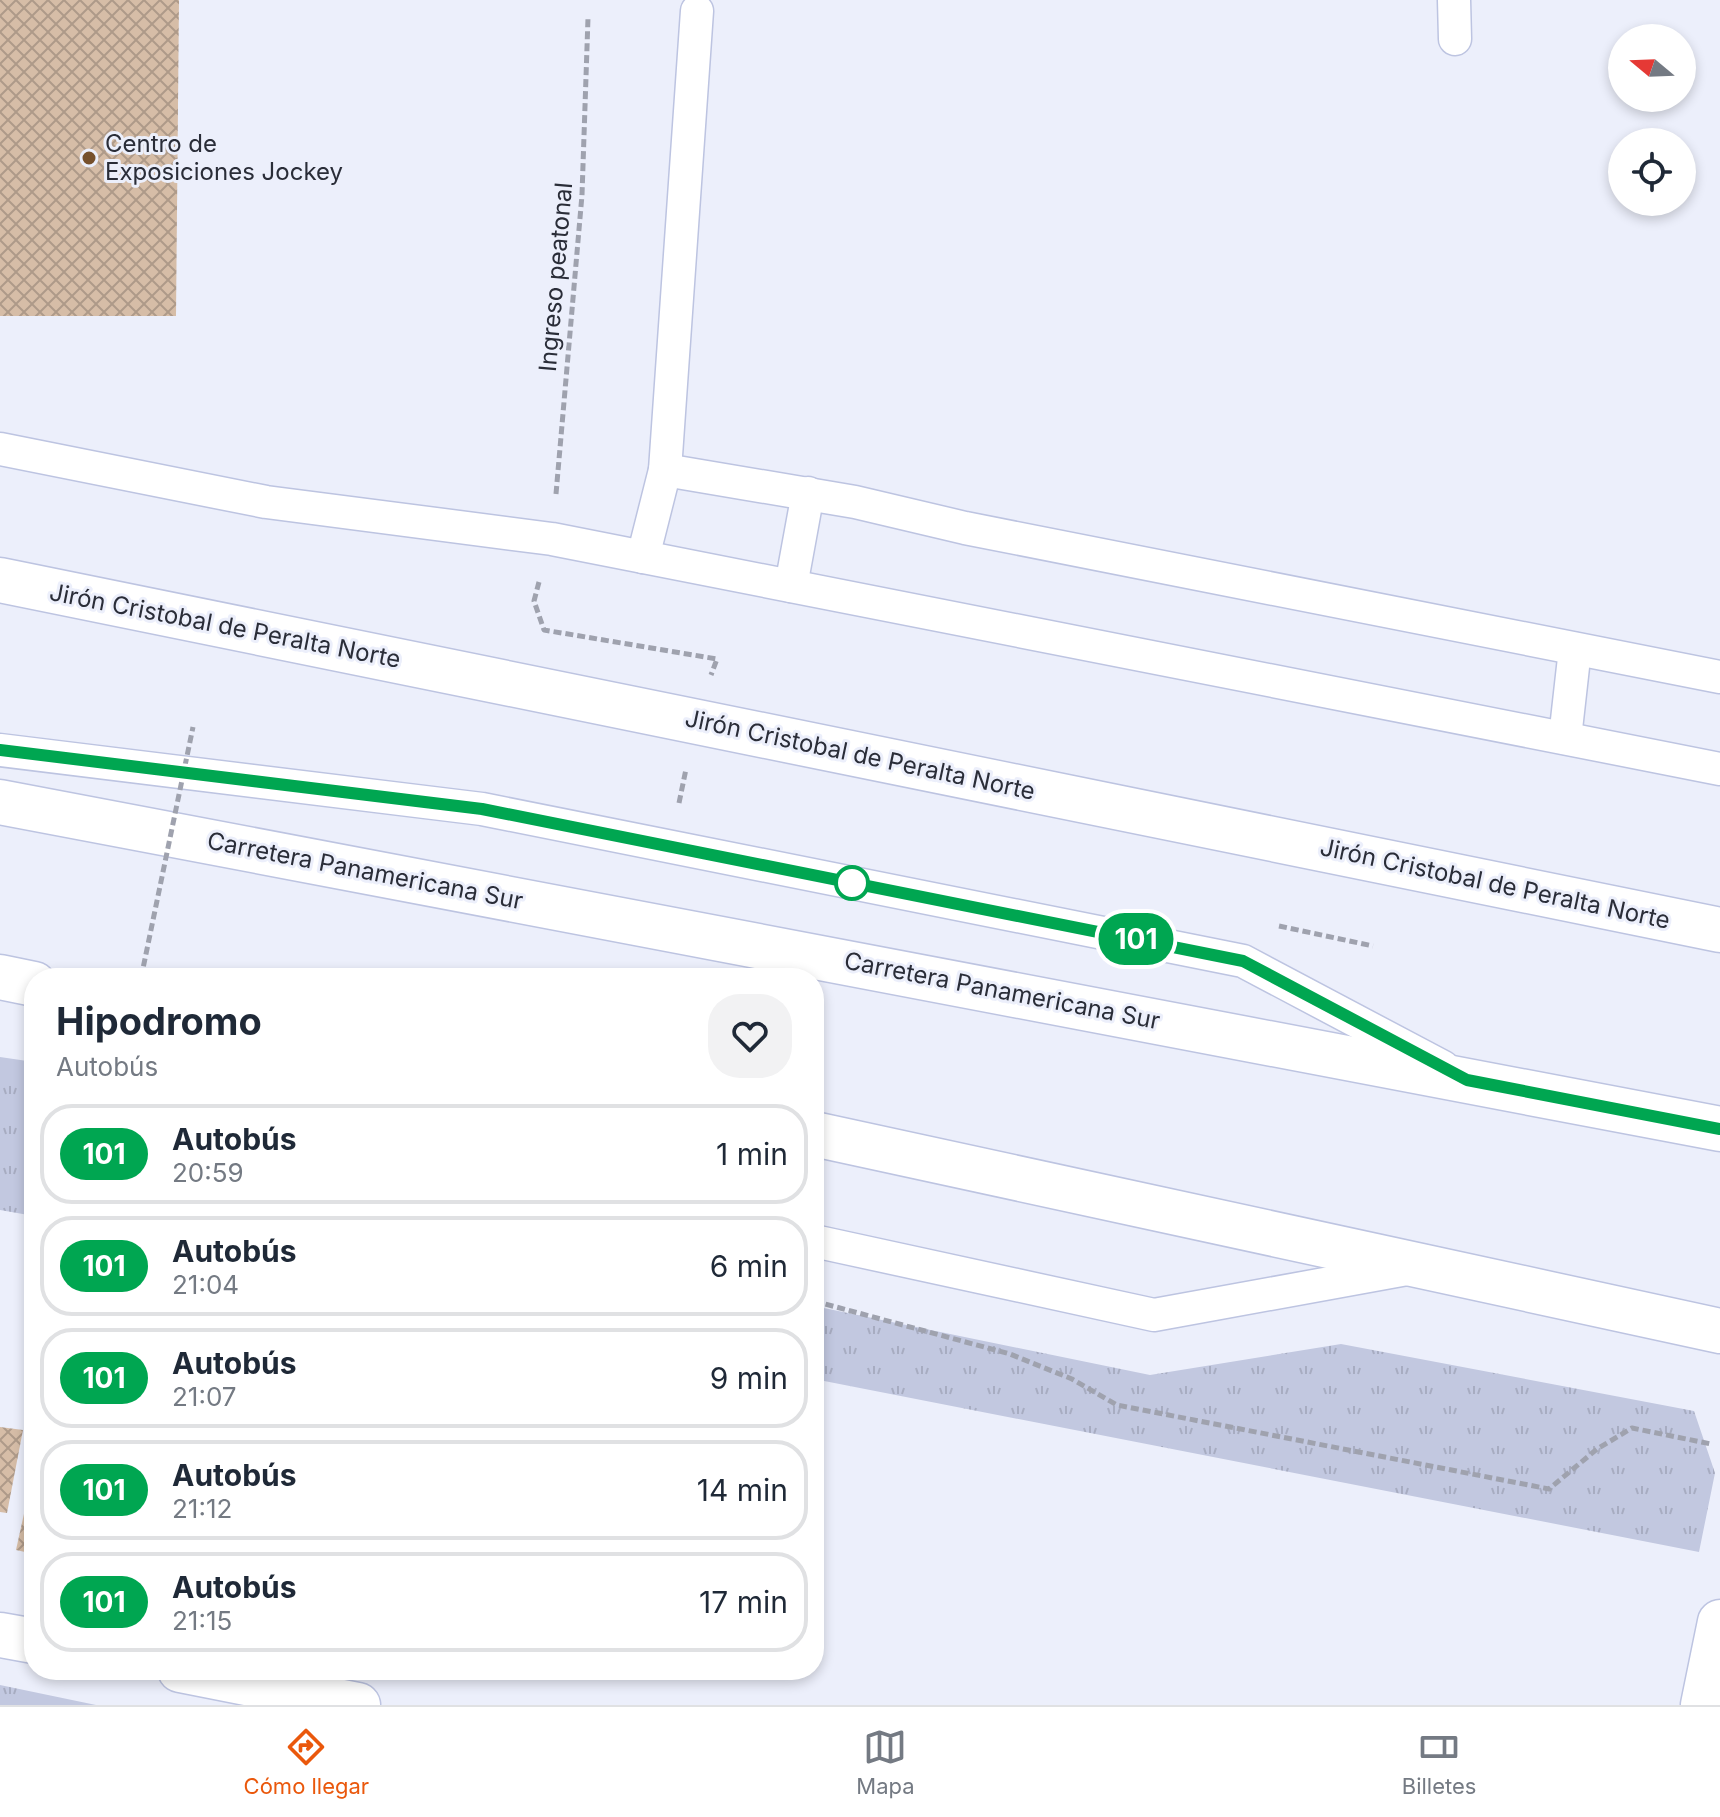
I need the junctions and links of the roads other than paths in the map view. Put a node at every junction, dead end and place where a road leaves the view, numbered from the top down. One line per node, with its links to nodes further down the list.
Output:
1 (1454, 0): 3 (lane)
2 (697, 11): 5 (lane)
3 (1455, 39)
4 (0, 449): 7 (lane)
5 (665, 470): 6 (lane); 7 (lane)
6 (808, 493): 9 (lane); 10 (lane)
7 (643, 557): 9 (lane)
8 (0, 580): 16 (main road, Jirón Cristobal de Peralta Norte)
9 (791, 586): 12 (lane)
10 (1575, 649): 11 (lane); 12 (lane)
11 (1720, 677)
12 (1565, 738): 14 (lane)
13 (0, 750): 19 (lane)
14 (1720, 769)
15 (0, 802): 19 (main road, Carretera Panamericana Sur)
16 (1720, 930)
17 (0, 977): 18 (main road)
18 (24, 982)
19 (1467, 1080): 20 (main road, Carretera Panamericana Sur)
20 (1720, 1129)
21 (824, 1136): 23 (main road)
22 (824, 1243): 23 (lane)
23 (1424, 1266): 24 (main road)
24 (1720, 1331)
25 (1720, 1622): 30 (main road)
26 (0, 1635): 27 (main road)
27 (24, 1639)
28 (231, 1680): 29 (main road)
29 (358, 1705)
30 (1703, 1705)

